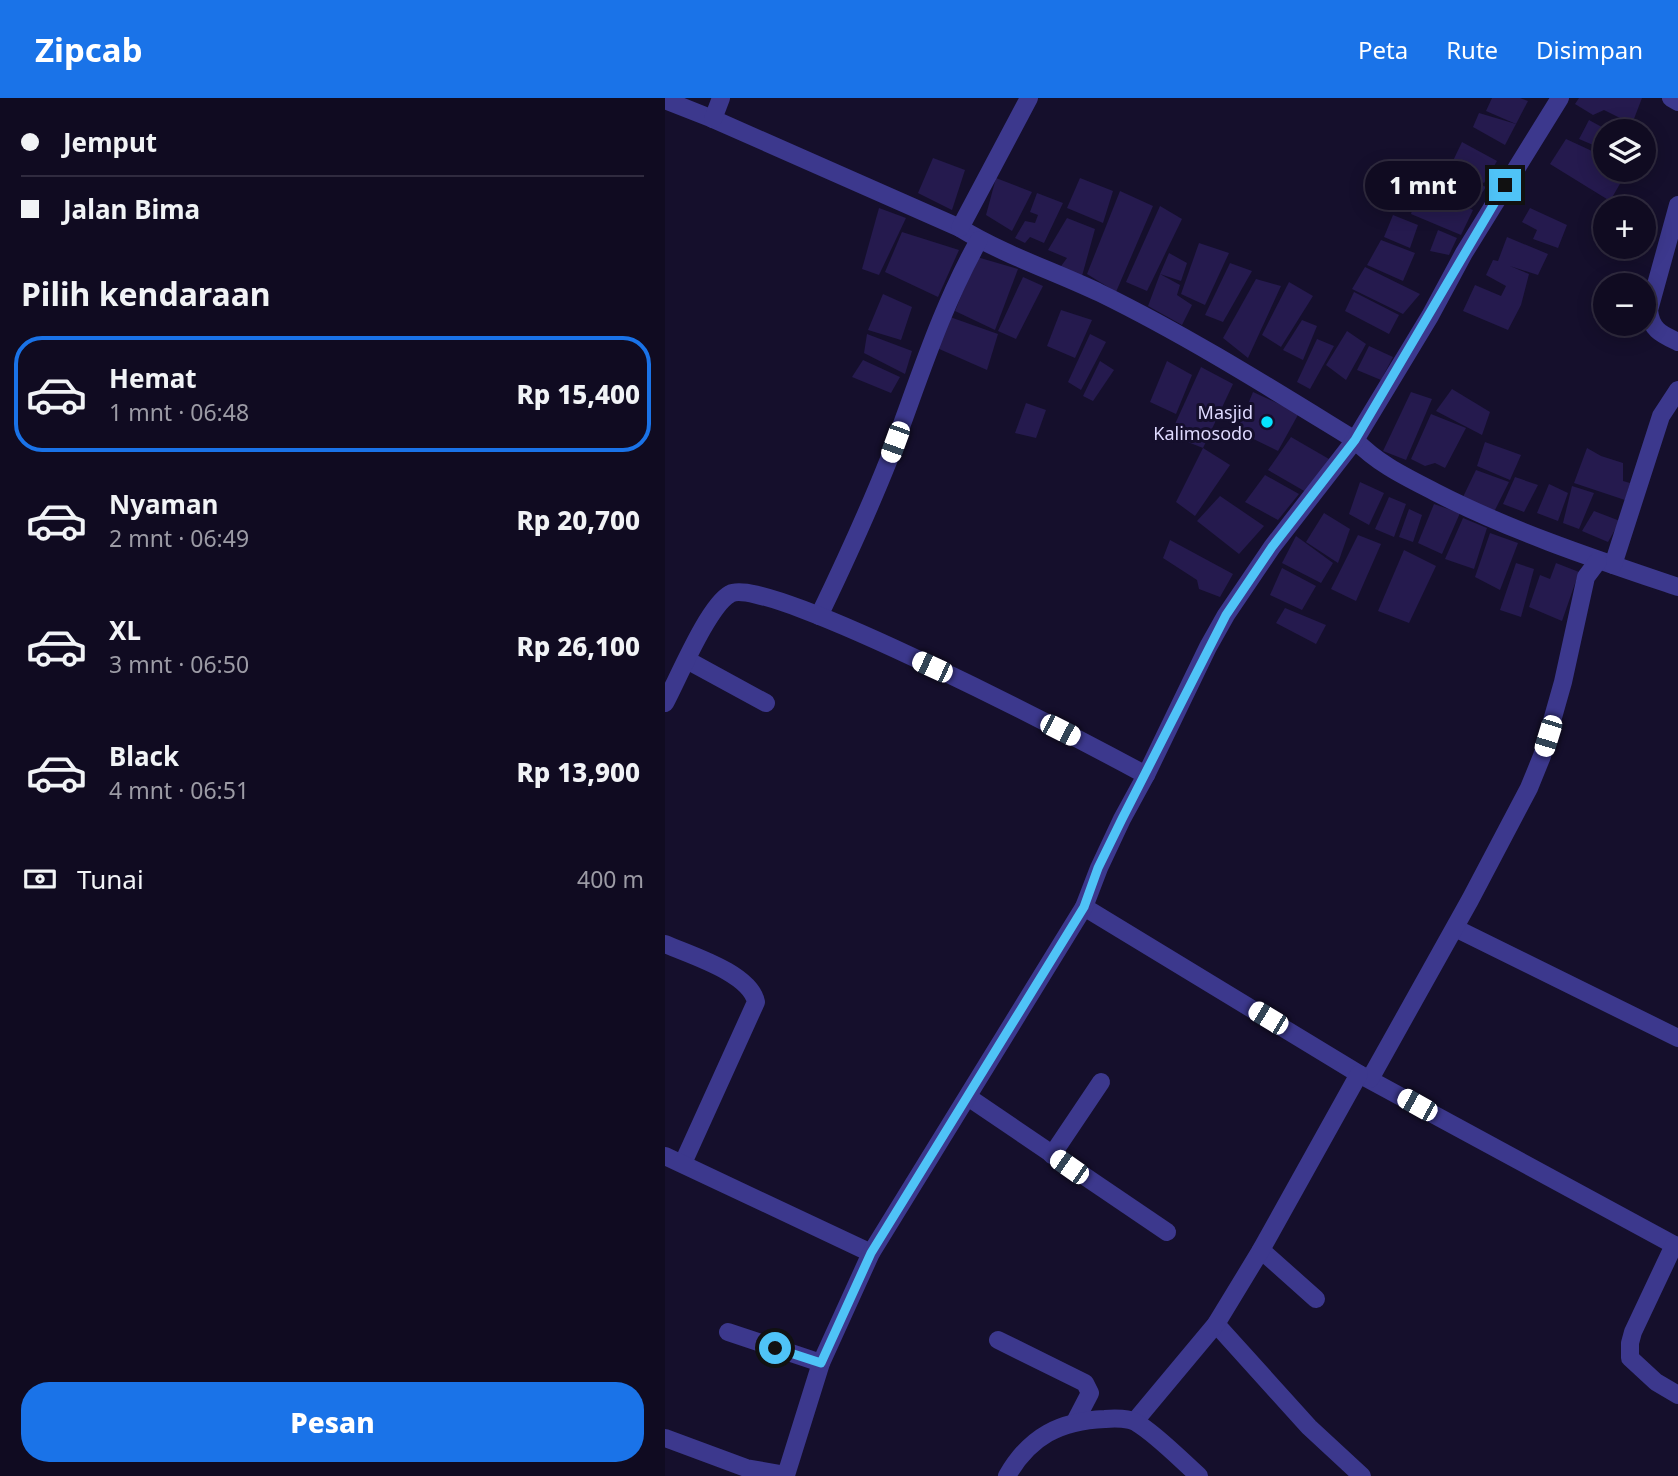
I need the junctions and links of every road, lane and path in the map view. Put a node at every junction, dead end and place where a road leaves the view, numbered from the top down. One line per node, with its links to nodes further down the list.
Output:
1 (721, 98): 7 (street)
2 (1029, 98): 9 (street)
3 (1560, 98): 13 (street)
4 (1671, 98): 6 (street)
5 (665, 100): 7 (street)
6 (1678, 102)
7 (713, 118): 9 (street)
8 (1678, 205): 11 (street)
9 (960, 228): 10 (street)
10 (979, 240): 13 (street); 16 (street)
11 (1678, 342)
12 (1678, 390): 14 (street)
13 (1355, 440): 14 (street); 20 (street)
14 (1606, 563): 15 (street); 22 (street)
15 (1678, 587)
16 (819, 616): 17 (street); 20 (street)
17 (687, 660): 18 (street); 19 (street)
18 (665, 703)
19 (766, 703)
20 (1146, 775): 21 (street)
21 (1084, 907): 25 (street); 27 (street)
22 (1455, 928): 24 (street); 25 (street)
23 (665, 944): 30 (street)
24 (1678, 1038)
25 (1365, 1077): 32 (street); 33 (street)
26 (1101, 1082): 28 (street)
27 (968, 1097): 28 (street); 34 (street)
28 (1052, 1155): 31 (street)
29 (665, 1156): 30 (street)
30 (683, 1163): 34 (street)
31 (1167, 1232)
32 (1676, 1246): 40 (street)
33 (1261, 1250): 35 (street); 36 (street)
34 (871, 1253): 39 (street)
35 (1316, 1299)
36 (1216, 1324): 42 (street); 47 (street)
37 (728, 1332): 39 (street)
38 (998, 1340): 41 (street)
39 (821, 1363): 44 (street)
40 (1678, 1395)
41 (1076, 1420): 42 (street); 45 (street)
42 (1135, 1421): 46 (street)
43 (665, 1438): 44 (street)
44 (786, 1476)
45 (1007, 1476)
46 (1199, 1476)
47 (1362, 1476)

